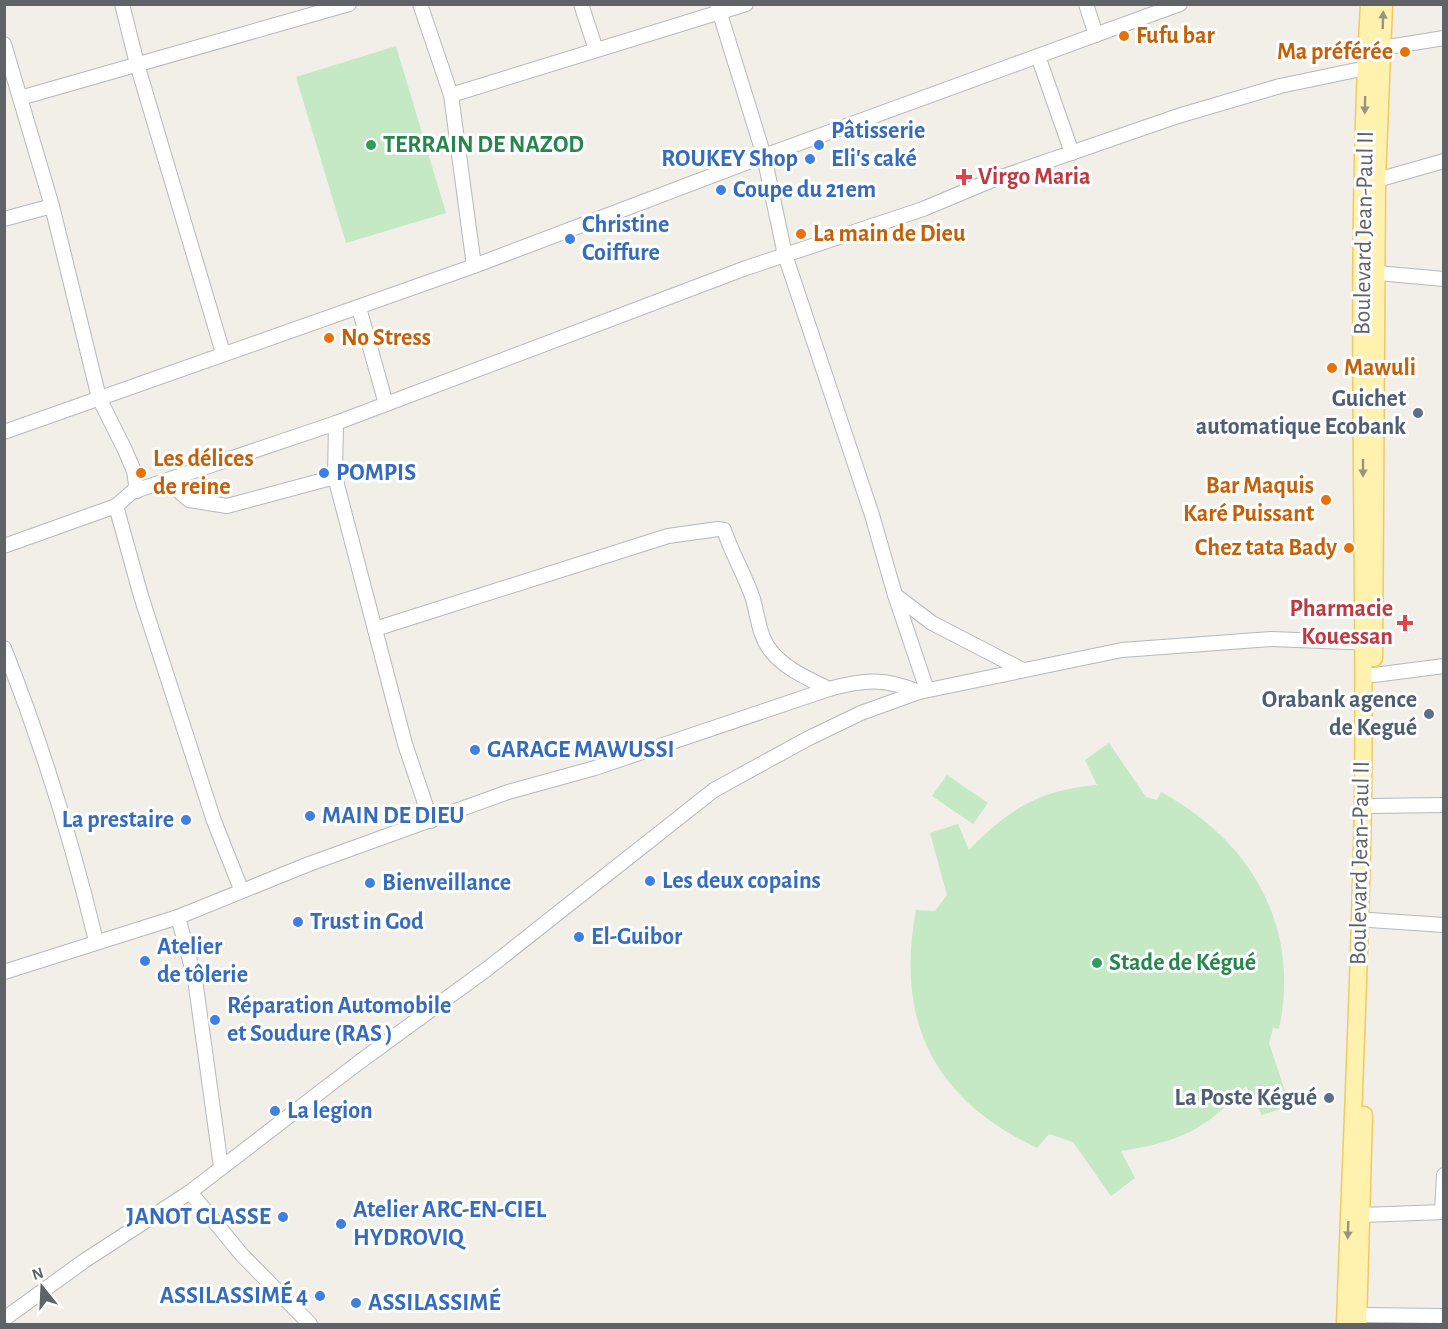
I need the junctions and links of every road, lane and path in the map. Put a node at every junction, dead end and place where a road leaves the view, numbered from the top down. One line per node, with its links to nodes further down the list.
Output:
1 (122, 4): 17 (street)
2 (349, 4): 17 (street)
3 (420, 4): 19 (street)
4 (581, 4): 15 (street)
5 (746, 4): 10 (street)
6 (1086, 4): 11 (street)
7 (1180, 4): 11 (street)
8 (1369, 4): 18 (main road, Boulevard Jean-Paul II)
9 (1384, 4): 14 (main road, Boulevard Jean-Paul II, one-way to 9)
10 (718, 9): 15 (street); 22 (street)
11 (1096, 35): 16 (street)
12 (1443, 38): 14 (street)
13 (4, 44): 20 (street)
14 (1382, 48): 24 (main road, Boulevard Jean-Paul II)
15 (596, 50): 19 (street)
16 (1038, 56): 21 (street); 22 (street)
17 (137, 64): 20 (street); 32 (street)
18 (1366, 68): 21 (street); 44 (main road, Boulevard Jean-Paul II, one-way to 44)
19 (451, 95): 28 (street)
20 (20, 98): 25 (street)
21 (1072, 153): 27 (street)
22 (764, 156): 27 (street); 28 (street)
23 (1443, 161): 24 (street)
24 (1377, 180): 29 (main road, Boulevard Jean-Paul II)
25 (52, 206): 26 (street); 33 (street)
26 (4, 219)
27 (785, 255): 34 (street); 42 (street)
28 (474, 266): 31 (street)
29 (1377, 273): 30 (street); 44 (main road, Boulevard Jean-Paul II)
30 (1443, 279)
31 (359, 308): 32 (street); 34 (street)
32 (223, 353): 33 (street)
33 (99, 398): 36 (street); 39 (street)
34 (386, 404): 35 (street)
35 (336, 423): 37 (street); 38 (street)
36 (4, 432)
37 (335, 477): 38 (street); 43 (street)
38 (166, 481): 39 (street)
39 (134, 491): 40 (street)
40 (116, 506): 41 (street); 54 (street)
41 (4, 546)
42 (895, 595): 47 (street); 50 (street)
43 (375, 629): 49 (street); 53 (street)
44 (1368, 643): 47 (street); 48 (main road, Boulevard Jean-Paul II); 67 (main road, Boulevard Jean-Paul II, one-way to 67)
45 (4, 648): 58 (street)
46 (1443, 666): 48 (street)
47 (1021, 669): 50 (street)
48 (1374, 675): 52 (main road, Boulevard Jean-Paul II)
49 (829, 689): 50 (street); 53 (street)
50 (923, 691): 60 (street)
51 (1443, 805): 52 (street)
52 (1370, 806): 56 (main road, Boulevard Jean-Paul II)
53 (431, 821): 54 (street)
54 (241, 890): 55 (street)
55 (178, 917): 58 (street); 60 (street)
56 (1370, 920): 57 (street); 64 (main road, Boulevard Jean-Paul II)
57 (1443, 925)
58 (96, 941): 59 (street)
59 (4, 972)
60 (221, 1167): 62 (street)
61 (1443, 1176): 63 (street)
62 (190, 1192): 66 (street); 68 (street)
63 (1443, 1212): 64 (street)
64 (1362, 1215): 67 (main road, Boulevard Jean-Paul II)
65 (1443, 1316): 67 (street)
66 (4, 1319)
67 (1354, 1321)
68 (310, 1324)

